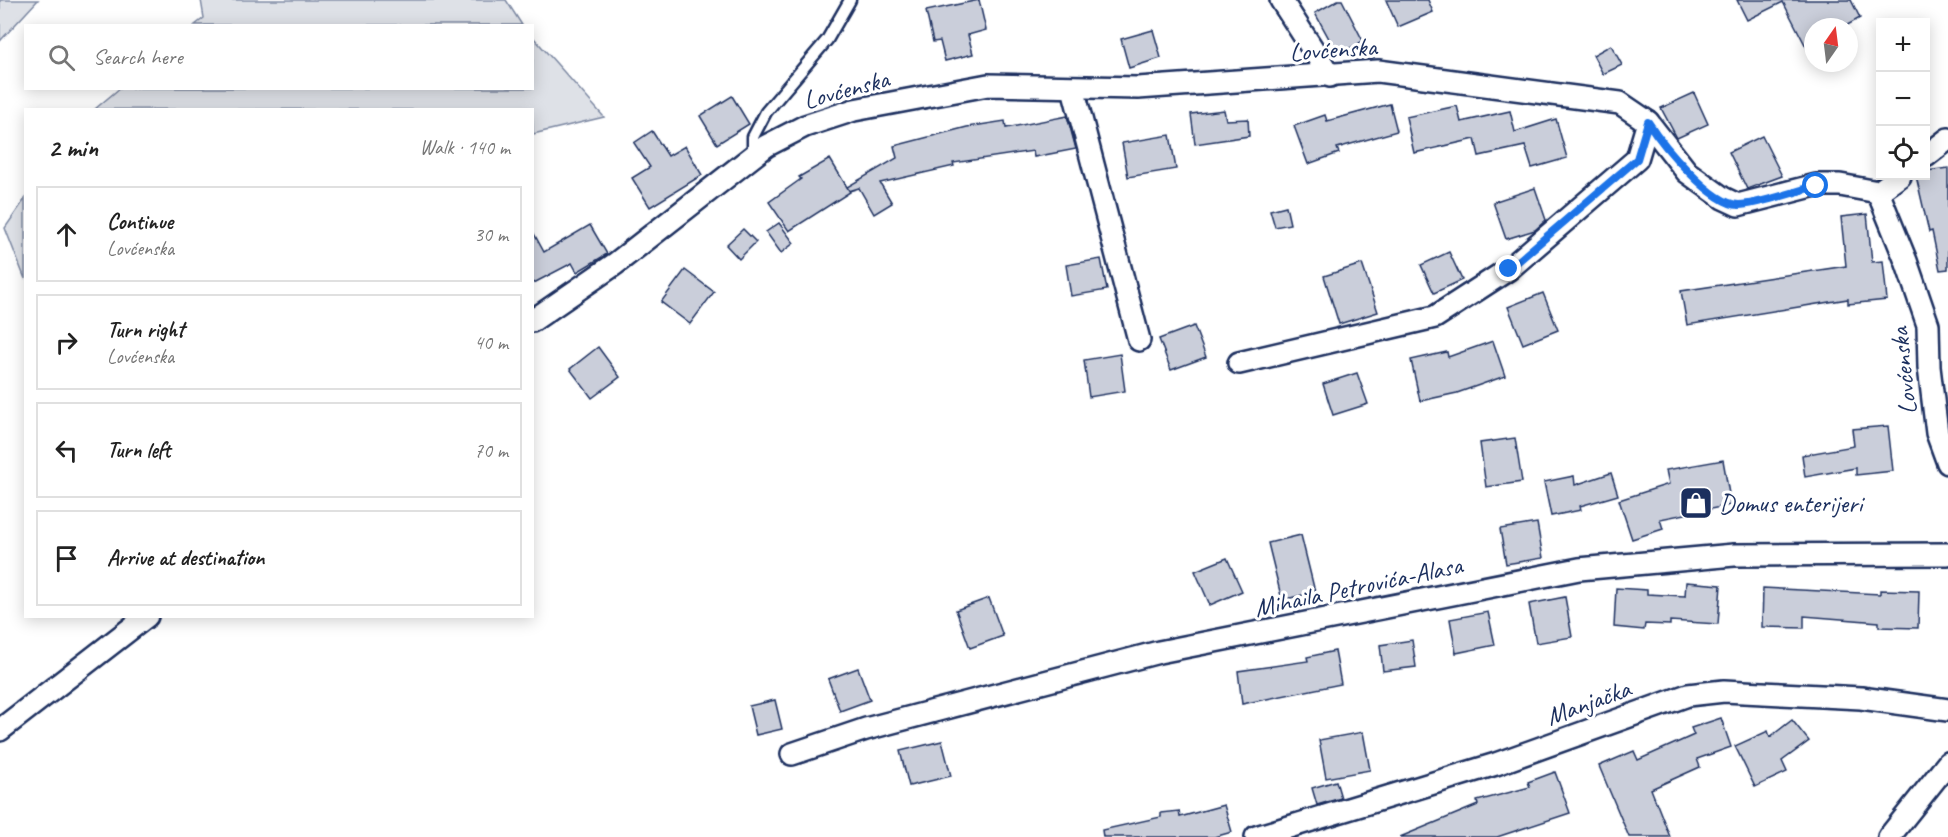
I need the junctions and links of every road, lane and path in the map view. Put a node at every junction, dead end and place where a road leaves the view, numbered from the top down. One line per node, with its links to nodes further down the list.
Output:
1 (850, 0): 8 (lane)
2 (1281, 0): 3 (street)
3 (1330, 76): 4 (street, Lovćenska); 5 (street, Lovćenska)
4 (1073, 87): 8 (street, Lovćenska); 12 (street)
5 (1648, 122): 10 (street, Lovćenska); 13 (street)
6 (1948, 139): 7 (street)
7 (1930, 153)
8 (753, 157): 11 (street, Lovćenska)
9 (1894, 180): 10 (street)
10 (1878, 192): 14 (street, Lovćenska)
11 (534, 320)
12 (1139, 340)
13 (1239, 363)
14 (1948, 463)
15 (1948, 554): 19 (street, Mihaila Petrovića-Alasa)
16 (144, 618): 18 (street)
17 (1948, 710): 21 (street, Manjačka)
18 (0, 730)
19 (792, 754)
20 (1948, 763): 22 (street)
21 (1256, 837)
22 (1889, 837)

